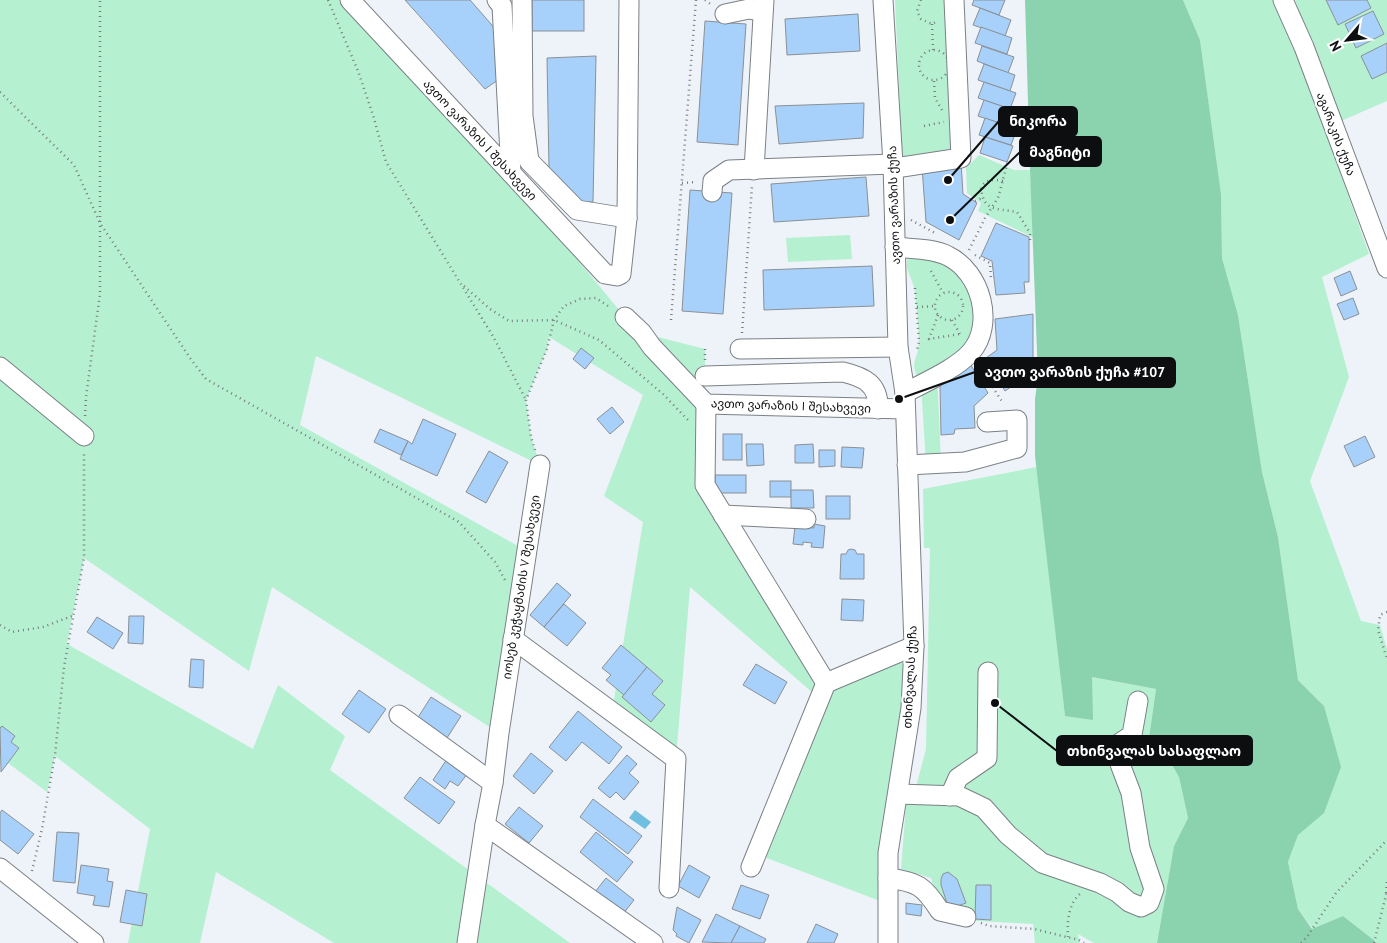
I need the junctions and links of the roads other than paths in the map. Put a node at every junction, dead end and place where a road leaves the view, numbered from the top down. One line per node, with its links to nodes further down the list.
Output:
1 (350, 0): 12 (street, ავთო ვარაზის I შესახვევი)
2 (496, 0): 12 (street)
3 (522, 0): 14 (street)
4 (629, 0): 14 (street)
5 (884, 0): 10 (street, ავთო ვარაზის ქუჩა)
6 (954, 0): 10 (street)
7 (1283, 0): 16 (street, აგარაკის ქუჩა)
8 (763, 5): 9 (street); 11 (street)
9 (725, 14)
10 (893, 164): 11 (street); 15 (street, ავთო ვარაზის ქუჩა)
11 (754, 170): 13 (street)
12 (511, 173): 14 (street, ავთო ვარაზის I შესახვევი)
13 (712, 192)
14 (627, 218)
15 (895, 247): 18 (street, ავთო ვარაზის ქუჩა); 22 (street)
16 (1387, 268)
17 (625, 317): 23 (street, ავთო ვარაზის I შესახვევი)
18 (898, 346): 19 (street); 22 (street, ავთო ვარაზის ქუჩა)
19 (740, 349)
20 (0, 367): 26 (street)
21 (705, 376): 24 (street)
22 (905, 401): 24 (street, ავთო ვარაზის I შესახვევი); 28 (street, თხინვალას ქუჩა)
23 (706, 404): 24 (street, ავთო ვარაზის I შესახვევი); 29 (street)
24 (878, 409)
25 (996, 421): 28 (street)
26 (84, 436)
27 (540, 465): 31 (street, იოსებ კეჭაყმაძის V შესახვევი)
28 (907, 465): 32 (street, თხინვალას ქუჩა)
29 (723, 515): 30 (street); 34 (street)
30 (806, 519)
31 (513, 639): 37 (street, იოსებ კეჭაყმაძის V შესახვევი); 44 (street)
32 (914, 646): 34 (street); 38 (street, თხინვალას ქუჩა)
33 (988, 672): 39 (street)
34 (826, 682): 41 (street)
35 (1138, 701): 39 (street)
36 (399, 715): 37 (street)
37 (493, 783): 40 (street, იოსებ კეჭაყმაძის V შესახვევი)
38 (898, 794): 39 (street); 43 (street, თხინვალას ქუჩა)
39 (950, 796)
40 (485, 825): 47 (street, იოსებ კეჭაყმაძის V შესახვევი); 48 (street)
41 (751, 867)
42 (0, 868): 46 (street)
43 (888, 878): 45 (street); 49 (street, თხინვალას ქუჩა)
44 (670, 888)
45 (966, 917)
46 (94, 943)
47 (467, 943)
48 (653, 943)
49 (888, 943)

